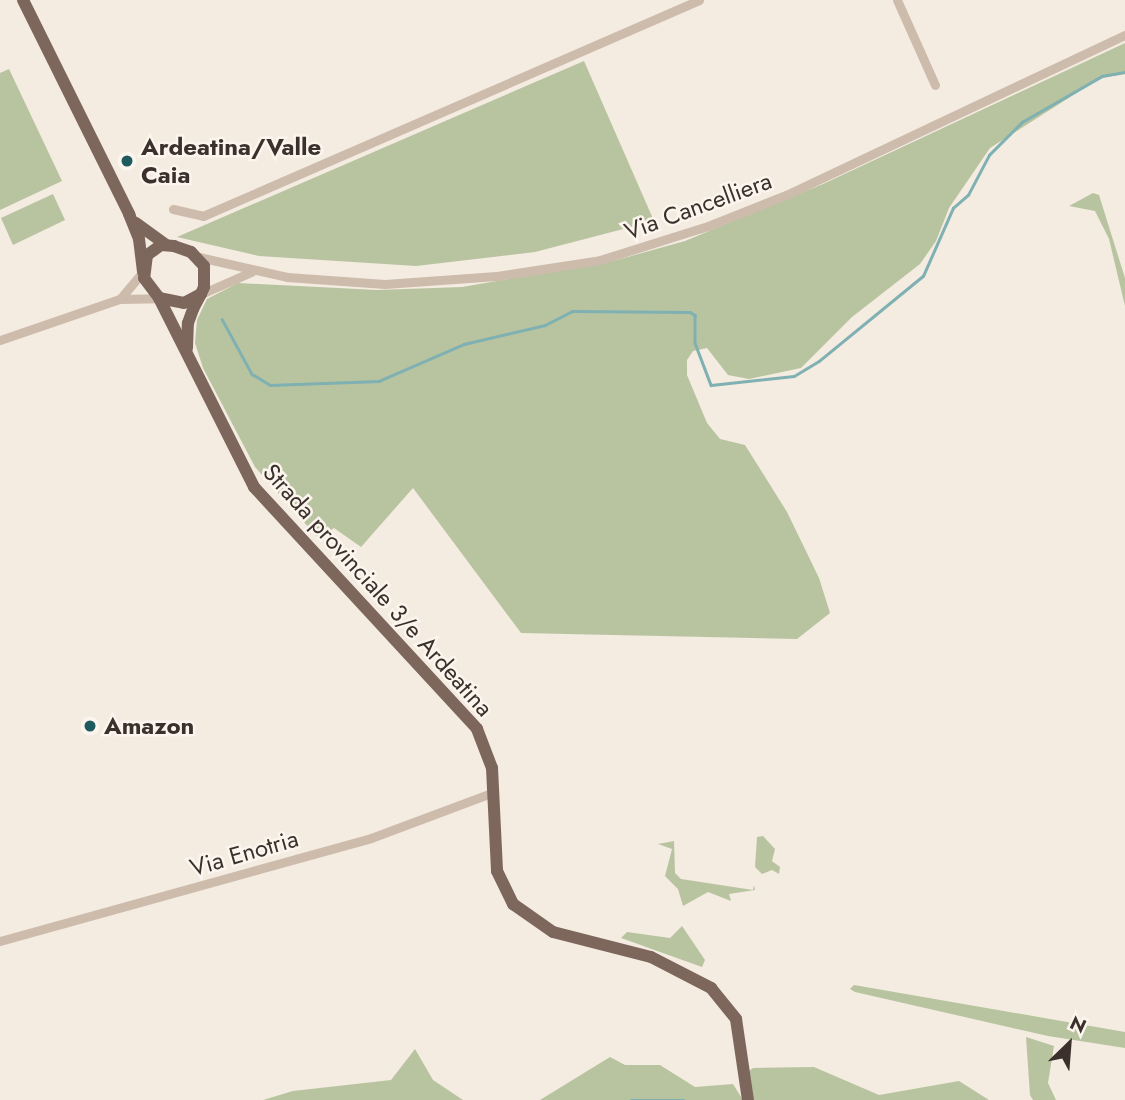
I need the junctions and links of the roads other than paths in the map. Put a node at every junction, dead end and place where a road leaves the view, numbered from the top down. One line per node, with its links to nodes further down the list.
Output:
1 (23, 0): 7 (main road)
2 (699, 0): 6 (street)
3 (897, 0): 5 (street)
4 (1125, 35): 10 (street, Via Cancelliera)
5 (936, 85)
6 (173, 209)
7 (129, 214): 8 (main road); 11 (main road)
8 (166, 245): 9 (main road); 11 (main road)
9 (199, 257): 10 (street, Via Cancelliera); 12 (main road)
10 (253, 271): 12 (street)
11 (143, 272): 13 (main road); 14 (street)
12 (201, 294): 13 (main road); 16 (main road)
13 (159, 298): 14 (street); 16 (main road, Strada provinciale 3/e Ardeatina)
14 (120, 299): 15 (street)
15 (0, 340)
16 (188, 355): 17 (main road, Strada provinciale 3/e Ardeatina)
17 (494, 792): 18 (street, Via Enotria); 19 (main road, Strada provinciale 3/e Ardeatina)
18 (0, 942)
19 (748, 1097)

